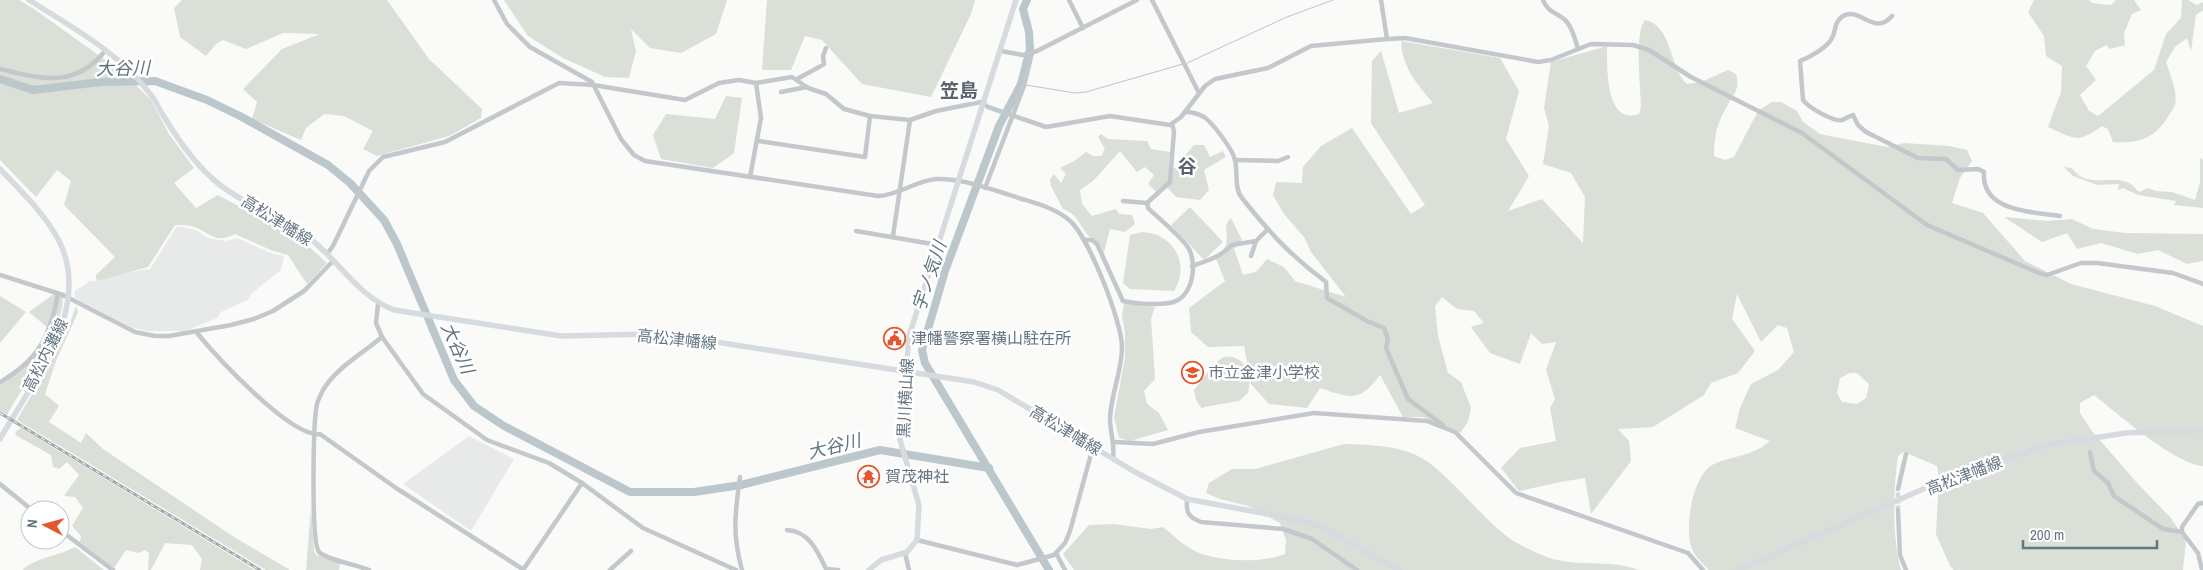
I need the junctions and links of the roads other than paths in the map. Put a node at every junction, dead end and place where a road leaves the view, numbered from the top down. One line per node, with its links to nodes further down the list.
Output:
1 (29, 0): 14 (main road, 高松津幡線)
2 (494, 0): 20 (street)
3 (1069, 0): 10 (street)
4 (1152, 0): 23 (street)
5 (1381, 0): 11 (street)
6 (1543, 0): 13 (street)
7 (1134, 1): 10 (street)
8 (1014, 2): 15 (main road, 黒川横山線)
9 (1892, 16): 40 (street)
10 (1083, 28): 16 (street)
11 (1387, 39): 13 (street); 23 (street)
12 (826, 48): 18 (street)
13 (1578, 49): 52 (street)
14 (105, 51): 17 (street); 47 (main road, 高松津幡線)
15 (1001, 51): 16 (street); 24 (main road, 黒川横山線)
16 (1031, 53): 26 (street)
17 (0, 69)
18 (797, 79): 19 (street); 21 (street)
19 (756, 83): 20 (street); 30 (street)
20 (594, 85): 34 (street); 47 (street)
21 (807, 87): 22 (street); 27 (street)
22 (781, 92)
23 (1199, 93): 25 (street)
24 (984, 104): 26 (street); 28 (street); 35 (main road, 黒川横山線)
25 (1185, 112): 29 (street); 32 (street)
26 (1011, 114): 29 (street); 36 (street)
27 (870, 116): 28 (street); 30 (street)
28 (910, 120): 37 (street)
29 (1172, 124): 39 (street)
30 (759, 140): 34 (street)
31 (1288, 157): 32 (street)
32 (1235, 160): 41 (street)
33 (0, 169): 54 (main road, 高松内灘線)
34 (750, 177): 37 (street)
35 (959, 182): 36 (street); 37 (street); 46 (main road, 黒川横山線)
36 (985, 188): 44 (street)
37 (899, 192): 43 (street)
38 (1122, 202): 39 (street)
39 (1147, 203): 50 (street)
40 (2060, 216)
41 (1268, 229): 45 (street); 60 (street)
42 (856, 231): 43 (street)
43 (893, 236): 46 (street)
44 (1085, 240): 50 (street); 64 (street)
45 (1256, 241): 48 (street); 50 (street)
46 (938, 245): 58 (main road, 黒川横山線)
47 (327, 254): 49 (main road, 高松津幡線)
48 (1251, 256)
49 (333, 261): 55 (main road, 高松津幡線); 56 (street)
50 (1192, 266)
51 (0, 274): 53 (street)
52 (2203, 284)
53 (58, 294): 54 (street); 59 (street)
54 (69, 299): 56 (street); 63 (main road, 高松内灘線)
55 (378, 304): 57 (street); 58 (main road, 高松津幡線)
56 (197, 333): 62 (street)
57 (382, 337): 62 (street); 70 (street)
58 (905, 371): 65 (main road, 高松津幡線); 80 (main road, 黒川横山線)
59 (0, 382)
60 (1448, 429): 64 (street); 98 (street)
61 (2203, 430): 99 (main road, 高松津幡線)
62 (315, 435): 86 (street); 87 (street)
63 (0, 439)
64 (1115, 442): 68 (street)
65 (1093, 447): 68 (main road, 高松津幡線); 83 (street)
66 (2090, 452): 78 (street)
67 (1906, 454): 72 (street)
68 (1113, 459): 73 (main road, 高松津幡線)
69 (740, 478): 90 (street)
70 (582, 483): 87 (street); 89 (street)
71 (0, 484): 74 (street)
72 (1898, 489)
73 (1188, 499): 96 (street); 97 (main road, 高松津幡線)
74 (20, 500)
75 (2203, 503): 78 (street)
76 (1898, 510): 100 (street)
77 (787, 530): 91 (street)
78 (2182, 532): 101 (street)
79 (70, 538): 85 (street)
80 (917, 540): 82 (main road); 84 (street)
81 (631, 551): 88 (street)
82 (905, 553): 92 (main road); 93 (street)
83 (1055, 554): 84 (street); 95 (street)
84 (1026, 563): 94 (street)
85 (113, 570)
86 (369, 570)
87 (523, 570)
88 (610, 570)
89 (736, 570)
90 (742, 570)
91 (838, 570)
92 (869, 570)
93 (909, 570)
94 (1027, 570)
95 (1065, 570)
96 (1357, 570)
97 (1400, 570)
98 (1703, 570)
99 (1738, 570)
100 (1906, 570)
101 (2202, 570)

